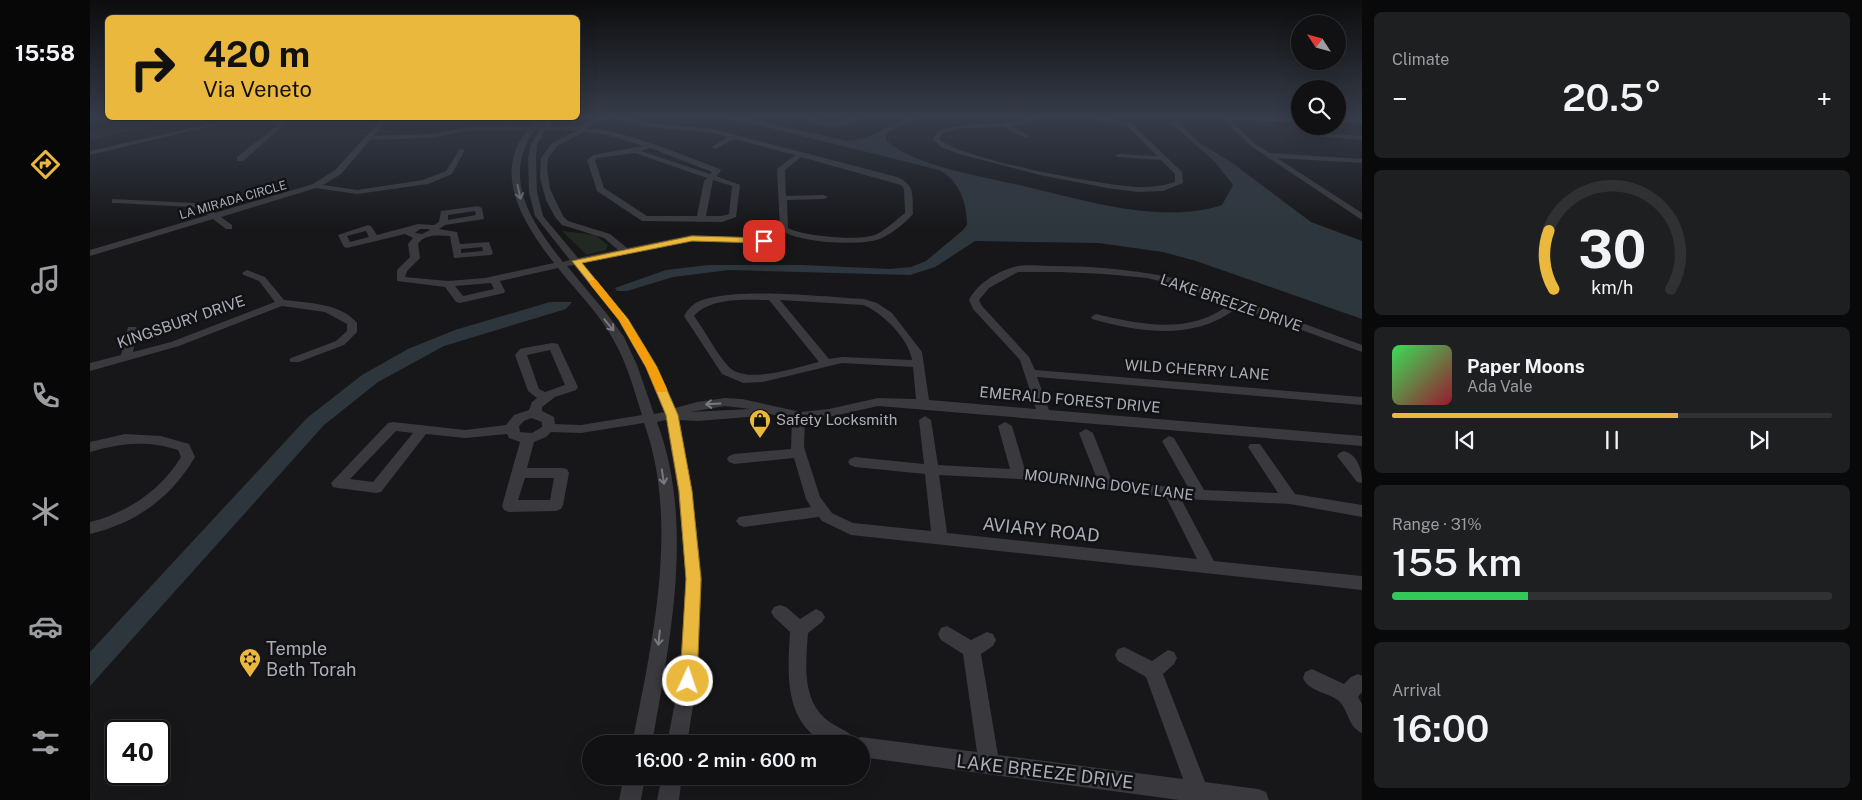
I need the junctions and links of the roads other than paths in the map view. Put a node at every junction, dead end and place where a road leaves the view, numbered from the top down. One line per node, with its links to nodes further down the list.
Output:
1 (247, 153): 16 (street)
2 (354, 153): 21 (street, LA MIRADA CIRCLE)
3 (460, 153): 21 (street)
4 (518, 153): 38 (street, one-way to 38)
5 (533, 153): 37 (street)
6 (547, 153): 35 (street)
7 (622, 153): 27 (street)
8 (639, 153): 20 (street)
9 (666, 153): 20 (street)
10 (967, 153): 15 (street)
11 (1158, 153): 15 (street)
12 (800, 154): 23 (street); 23 (street)
13 (1269, 155): 17 (street); 26 (street)
14 (1119, 156): 15 (street)
15 (1163, 158)
16 (240, 159)
17 (1347, 159): 18 (street); 19 (street)
18 (1362, 161)
19 (1362, 168)
20 (713, 177): 27 (street); 27 (street)
21 (316, 186): 25 (street, LA MIRADA CIRCLE)
22 (824, 197): 23 (street)
23 (783, 198)
24 (115, 201): 25 (street)
25 (215, 217): 29 (street); 36 (street, LA MIRADA CIRCLE)
26 (1362, 217)
27 (701, 219)
28 (443, 223): 30 (street)
29 (229, 227)
30 (434, 230): 31 (street); 34 (street)
31 (415, 233): 32 (street); 41 (street)
32 (375, 238)
33 (764, 241): 35 (street)
34 (457, 247)
35 (625, 251): 37 (street)
36 (90, 253)
37 (577, 261): 38 (street); 59 (street)
38 (560, 265): 40 (street); 61 (street, one-way to 61)
39 (247, 273): 43 (street)
40 (495, 280): 41 (street); 41 (street)
41 (448, 284)
42 (772, 298): 50 (street); 50 (street); 51 (street)
43 (282, 303): 48 (street, KINGSBURY DRIVE); 49 (street)
44 (1237, 303): 45 (street); 47 (street, LAKE BREEZE DRIVE); 53 (street, LAKE BREEZE DRIVE)
45 (1096, 317)
46 (132, 329): 48 (street)
47 (1362, 349)
48 (126, 357): 52 (street, KINGSBURY DRIVE)
49 (295, 360)
50 (826, 363): 51 (street)
51 (918, 364): 56 (street)
52 (90, 367)
53 (1030, 373): 55 (street, WILD CHERRY LANE); 58 (street, LAKE BREEZE DRIVE)
54 (545, 398): 54 (street); 57 (street)
55 (1362, 401)
56 (924, 404): 58 (street, EMERALD FOREST DRIVE); 60 (street, EMERALD FOREST DRIVE)
57 (535, 414): 64 (street); 65 (street)
58 (1044, 414): 70 (street, EMERALD FOREST DRIVE)
59 (672, 415): 60 (street, EMERALD FOREST DRIVE); 61 (street, EMERALD FOREST DRIVE); 100 (street)
60 (799, 416): 73 (street, AVIARY ROAD)
61 (649, 418): 65 (street, EMERALD FOREST DRIVE); 99 (street, one-way to 99)
62 (925, 420): 77 (street)
63 (1006, 426): 79 (street)
64 (512, 428): 66 (street); 68 (street)
65 (548, 428): 68 (street)
66 (422, 430): 66 (street)
67 (1086, 433): 81 (street)
68 (528, 438): 78 (street)
69 (1169, 441): 83 (street)
70 (1362, 441)
71 (90, 447): 88 (street)
72 (1255, 447): 84 (street)
73 (799, 453): 75 (street); 85 (street, AVIARY ROAD)
74 (1344, 456): 80 (street)
75 (734, 459)
76 (855, 462): 77 (street, MOURNING DOVE LANE)
77 (930, 470): 79 (street, MOURNING DOVE LANE); 89 (street)
78 (519, 474)
79 (1019, 474): 81 (street, MOURNING DOVE LANE)
80 (1362, 478)
81 (1107, 486): 82 (street, MOURNING DOVE LANE)
82 (1171, 493): 83 (street, MOURNING DOVE LANE); 90 (street)
83 (1200, 495): 84 (street, MOURNING DOVE LANE)
84 (1290, 499): 86 (street, MOURNING DOVE LANE)
85 (821, 511): 87 (street); 89 (street, AVIARY ROAD)
86 (1359, 514)
87 (744, 521)
88 (90, 528)
89 (940, 539): 90 (street, AVIARY ROAD)
90 (1209, 567): 91 (street, AVIARY ROAD)
91 (1362, 583)
92 (780, 612): 94 (street)
93 (816, 617): 94 (street)
94 (799, 629): 101 (street)
95 (948, 634): 103 (street)
96 (1124, 655): 106 (street)
97 (1312, 678): 98 (street)
98 (1362, 723)
99 (644, 735)
100 (679, 735)
101 (831, 735)
102 (870, 748): 103 (street, LAKE BREEZE DRIVE)
103 (989, 765): 106 (street, LAKE BREEZE DRIVE)
104 (633, 785): 107 (street)
105 (670, 785): 108 (street)
106 (1198, 792): 109 (street, LAKE BREEZE DRIVE)
107 (630, 800)
108 (668, 800)
109 (1258, 800)

